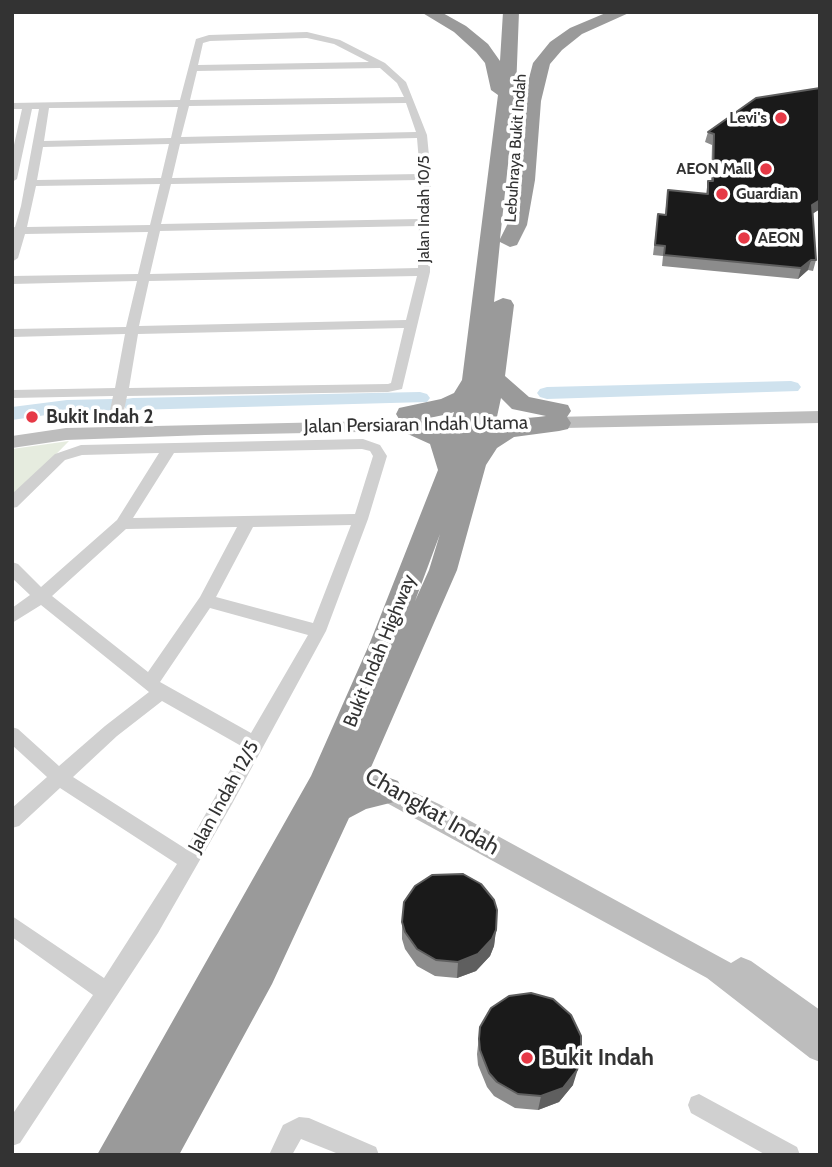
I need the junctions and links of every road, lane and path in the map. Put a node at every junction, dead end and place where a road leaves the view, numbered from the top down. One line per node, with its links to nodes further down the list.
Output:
1 (429, 12): 7 (highway)
2 (511, 12): 7 (highway, Lebuhraya Bukit Indah)
3 (522, 12): 25 (highway, Lebuhraya Bukit Indah)
4 (623, 12): 25 (highway)
5 (382, 65): 6 (street); 6 (street, Jalan Indah 10/5); 8 (street, Jalan Indah 10/5)
6 (193, 68): 9 (street)
7 (504, 99): 33 (highway, Bukit Indah Highway)
8 (410, 100): 9 (street); 13 (street, Jalan Indah 10/5)
9 (183, 103): 10 (street); 14 (street)
10 (46, 105): 12 (street); 15 (street)
11 (12, 106): 12 (street)
12 (28, 106): 17 (street)
13 (422, 135): 14 (street); 18 (street, Jalan Indah 10/5)
14 (177, 141): 15 (street); 20 (street)
15 (37, 144): 16 (street)
16 (34, 159): 17 (street); 21 (street)
17 (16, 160): 19 (street)
18 (426, 177): 20 (street); 22 (street, Jalan Indah 10/5)
19 (12, 179)
20 (166, 182): 21 (street); 23 (street)
21 (30, 183): 24 (street)
22 (426, 222): 23 (street); 27 (street, Jalan Indah 10/5)
23 (155, 227): 24 (street); 28 (street)
24 (17, 230): 26 (street)
25 (510, 242): 33 (highway, Bukit Indah Highway)
26 (12, 258)
27 (424, 272): 28 (street); 30 (street, Jalan Indah 10/5)
28 (144, 276): 29 (street); 31 (street)
29 (12, 280)
30 (412, 324): 31 (street); 34 (street, Jalan Indah 10/5)
31 (132, 330): 32 (street); 34 (street)
32 (12, 333)
33 (484, 379): 37 (highway); 38 (highway, Bukit Indah Highway); 40 (highway)
34 (121, 392): 35 (street); 41 (street)
35 (12, 394)
36 (820, 405): 37 (main road, Jalan Persiaran Indah Utama)
37 (559, 417): 38 (main road, Jalan Persiaran Indah Utama); 39 (main road, Jalan Persiaran Indah Utama); 47 (highway)
38 (476, 418): 40 (main road, Jalan Persiaran Indah Utama); 47 (highway, Bukit Indah Highway)
39 (820, 418)
40 (408, 419): 41 (main road, Jalan Persiaran Indah Utama); 43 (main road, Jalan Persiaran Indah Utama); 47 (highway)
41 (115, 420): 42 (main road, Jalan Persiaran Indah Utama); 43 (main road); 44 (main road)
42 (12, 429)
43 (205, 429): 44 (main road, Jalan Persiaran Indah Utama)
44 (66, 434): 45 (main road, Jalan Persiaran Indah Utama)
45 (12, 442)
46 (169, 449): 48 (street); 49 (street, Jalan Indah 12/5); 51 (street)
47 (463, 467): 57 (highway, Bukit Indah Highway); 60 (highway, Bukit Indah Highway)
48 (12, 503)
49 (361, 519): 50 (street); 56 (street, Jalan Indah 12/5)
50 (248, 521): 51 (street); 54 (street)
51 (122, 524): 53 (street)
52 (12, 568): 53 (street)
53 (41, 596): 55 (street); 58 (street)
54 (206, 601): 56 (street); 58 (street)
55 (12, 617)
56 (318, 631): 61 (street, Jalan Indah 12/5)
57 (384, 645): 62 (highway); 68 (highway, Bukit Indah Highway)
58 (156, 687): 61 (street); 63 (street)
59 (12, 734): 63 (street)
60 (371, 734): 62 (highway, Bukit Indah Highway); 64 (highway)
61 (254, 744): 67 (street, Jalan Indah 12/5)
62 (355, 768): 64 (main road, Changkat Indah); 65 (highway, Bukit Indah Highway); 68 (highway)
63 (60, 778): 66 (street); 67 (street)
64 (388, 785): 65 (highway); 71 (main road, Changkat Indah); 72 (main road, Changkat Indah)
65 (337, 808): 76 (highway, Bukit Indah Highway)
66 (12, 820)
67 (189, 861): 70 (street, Jalan Indah 12/5)
68 (266, 891): 75 (highway, Bukit Indah Highway)
69 (12, 925): 70 (street)
70 (108, 993): 74 (street, Jalan Indah 12/5)
71 (820, 1027)
72 (820, 1048)
73 (699, 1105): 79 (street)
74 (12, 1135)
75 (117, 1155)
76 (157, 1155)
77 (280, 1155): 78 (street)
78 (368, 1155)
79 (789, 1155)

